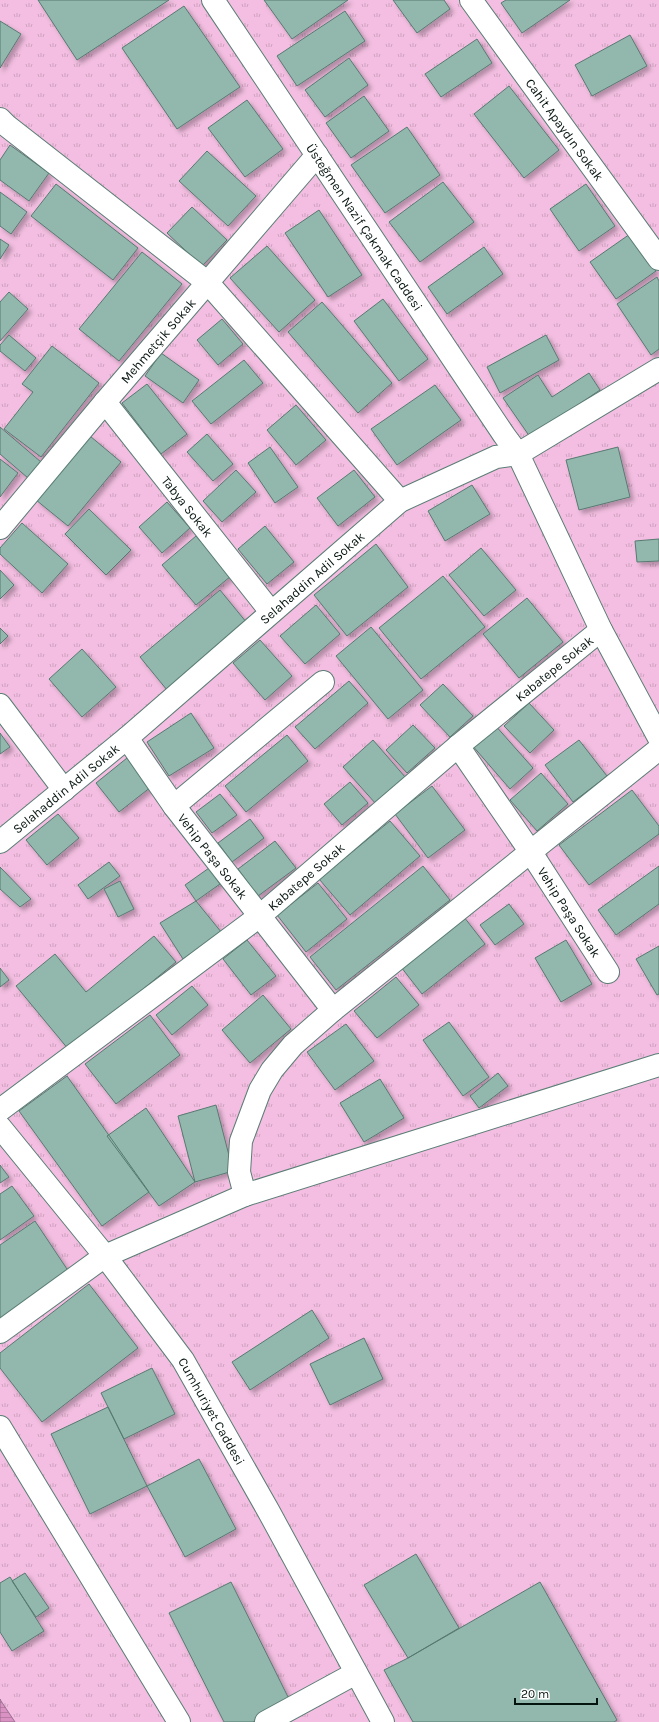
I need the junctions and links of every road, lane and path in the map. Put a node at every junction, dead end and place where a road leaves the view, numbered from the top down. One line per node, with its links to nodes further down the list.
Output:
1 (212, 0): 4 (street, Üsteğmen Nazif Çakmak Caddesi)
2 (471, 0): 5 (street, Cahit Apaydın Sokak)
3 (2, 127): 6 (street)
4 (317, 155): 6 (street, Mehmetçik Sokak); 9 (street, Üsteğmen Nazif Çakmak Caddesi)
5 (659, 259)
6 (208, 283): 8 (street, Mehmetçik Sokak); 10 (street)
7 (659, 369): 9 (street, Selahaddin Adil Sokak)
8 (105, 402): 11 (street, Mehmetçik Sokak); 12 (street, Tabya Sokak)
9 (518, 454): 10 (street, Selahaddin Adil Sokak); 13 (street, Üsteğmen Nazif Çakmak Caddesi)
10 (400, 501): 12 (street, Selahaddin Adil Sokak)
11 (0, 528)
12 (271, 612): 16 (street, Selahaddin Adil Sokak)
13 (601, 630): 17 (street, Üsteğmen Nazif Çakmak Caddesi); 18 (street, Kabatepe Sokak)
14 (323, 682): 21 (street)
15 (0, 705): 20 (street)
16 (127, 738): 20 (street, Selahaddin Adil Sokak); 21 (street, Vehip Paşa Sokak)
17 (659, 738)
18 (458, 746): 23 (street, Vehip Paşa Sokak); 24 (street, Kabatepe Sokak)
19 (659, 749): 23 (street)
20 (64, 790): 22 (street, Selahaddin Adil Sokak)
21 (174, 806): 24 (street, Vehip Paşa Sokak)
22 (0, 842)
23 (530, 851): 25 (street, Vehip Paşa Sokak); 26 (street, Vehip Paşa Sokak)
24 (261, 916): 26 (street, Vehip Paşa Sokak); 28 (street, Kabatepe Sokak)
25 (608, 972)
26 (333, 1010): 30 (street, Vehip Paşa Sokak)
27 (659, 1065): 30 (street)
28 (0, 1110)
29 (0, 1127): 31 (street, Cumhuriyet Caddesi)
30 (245, 1195): 31 (street)
31 (105, 1256): 32 (street); 34 (street, Cumhuriyet Caddesi)
32 (0, 1332)
33 (0, 1428): 35 (street)
34 (356, 1673): 36 (street); 37 (street, Cumhuriyet Caddesi)
35 (179, 1722)
36 (266, 1722)
37 (383, 1722)

